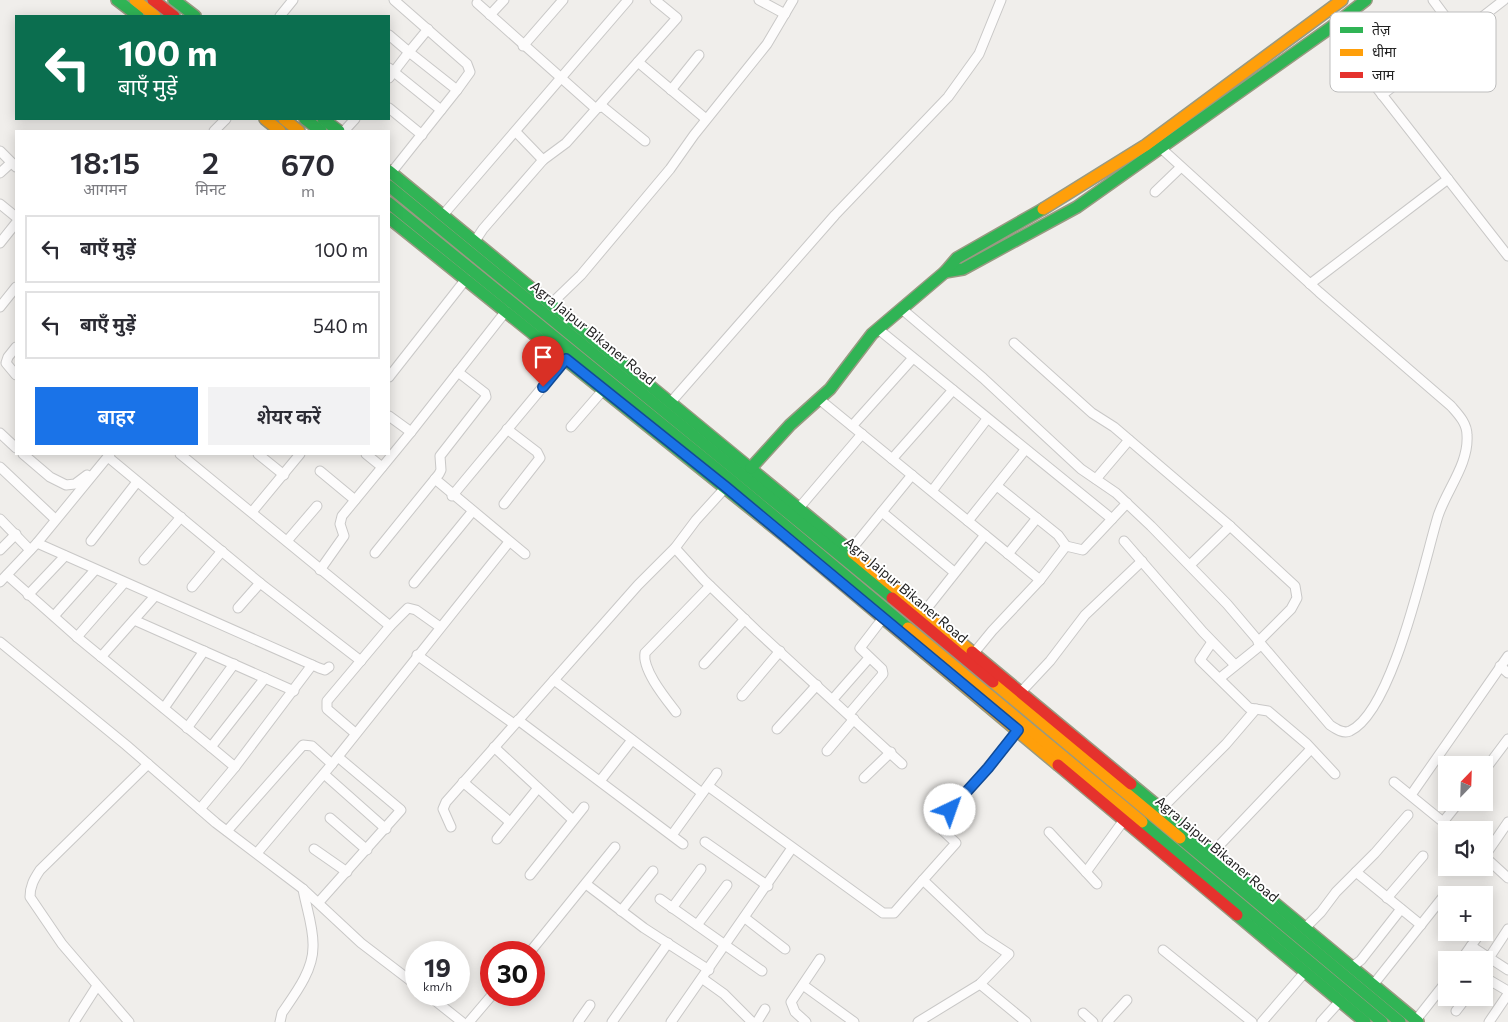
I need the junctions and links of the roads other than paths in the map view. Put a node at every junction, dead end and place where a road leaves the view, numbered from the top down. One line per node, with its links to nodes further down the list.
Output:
1 (117, 0): 23 (main road)
2 (135, 0): 24 (main road)
3 (153, 0): 25 (main road)
4 (174, 0): 26 (main road)
5 (293, 0): 27 (street)
6 (394, 0): 30 (street)
7 (504, 0): 28 (street)
8 (563, 0): 32 (street)
9 (628, 0): 37 (street)
10 (655, 0): 35 (street)
11 (759, 0): 22 (street)
12 (793, 0): 22 (street)
13 (1001, 0): 102 (street)
14 (1342, 0): 66 (main road)
15 (1366, 0): 19 (main road)
16 (1433, 0): 20 (street)
17 (1504, 0): 21 (street)
18 (477, 3): 28 (street)
19 (1351, 12)
20 (1442, 12)
21 (1489, 12)
22 (784, 14): 45 (street)
23 (137, 15)
24 (154, 15)
25 (173, 15)
26 (193, 15)
27 (281, 15)
28 (490, 15): 32 (street)
29 (1330, 28): 61 (main road)
30 (428, 29): 33 (street); 38 (street)
31 (390, 36): 33 (street)
32 (523, 46): 37 (street)
33 (409, 52): 36 (street); 38 (street)
34 (699, 55): 39 (street)
35 (638, 62): 39 (street); 42 (street)
36 (390, 72): 44 (street)
37 (562, 78): 42 (street); 58 (street)
38 (457, 90): 44 (street)
39 (671, 90): 45 (street)
40 (1385, 92): 41 (street)
41 (1382, 94): 69 (street)
42 (595, 108): 60 (street); 63 (street)
43 (390, 109): 59 (street)
44 (441, 110): 59 (street)
45 (706, 119): 86 (street)
46 (225, 120): 52 (street)
47 (266, 120): 53 (main road)
48 (285, 120): 54 (main road)
49 (306, 120): 55 (main road)
50 (324, 120): 56 (main road)
51 (354, 120): 57 (street)
52 (215, 130)
53 (279, 130)
54 (299, 130)
55 (320, 130)
56 (338, 130)
57 (345, 130)
58 (516, 132): 63 (street); 75 (street)
59 (422, 135): 67 (street)
60 (645, 141)
61 (1162, 149): 65 (street); 70 (main road)
62 (0, 152): 64 (street)
63 (543, 160): 79 (street)
64 (14, 165): 68 (street)
65 (1181, 167): 72 (street); 84 (street)
66 (1109, 169): 70 (main road); 82 (main road)
67 (390, 172): 75 (main road)
68 (0, 173)
69 (1448, 179): 81 (street); 84 (street)
70 (1116, 182): 82 (main road)
71 (390, 187): 359 (main road, Agra Jaipur Bikaner Road)
72 (1155, 192)
73 (0, 204): 76 (street)
74 (390, 204): 358 (main road, Agra Jaipur Bikaner Road)
75 (443, 215): 79 (main road)
76 (15, 216)
77 (390, 220): 83 (main road)
78 (15, 224): 80 (street)
79 (475, 241): 86 (main road)
80 (0, 243)
81 (1508, 256)
82 (945, 272): 88 (main road)
83 (466, 279): 89 (main road); 98 (street)
84 (1310, 284): 193 (street)
85 (15, 288): 87 (street)
86 (552, 303): 102 (main road)
87 (0, 307)
88 (903, 310): 90 (main road); 129 (street)
89 (506, 311): 94 (main road); 96 (street)
90 (878, 329): 93 (street); 101 (main road)
91 (1014, 343): 111 (street)
92 (15, 348): 95 (street)
93 (913, 358): 100 (street); 105 (street)
94 (566, 359): 99 (main road); 107 (street)
95 (3, 360): 97 (street)
96 (458, 372): 108 (street); 128 (street)
97 (15, 374)
98 (390, 376)
99 (604, 389): 106 (street); 132 (main road)
100 (953, 390): 104 (street); 120 (street)
101 (819, 399): 105 (street); 123 (main road)
102 (671, 402): 123 (main road)
103 (390, 417): 108 (street)
104 (988, 419): 113 (street); 133 (street)
105 (852, 426): 110 (street)
106 (571, 427)
107 (507, 429): 134 (street); 137 (street)
108 (411, 432): 122 (street)
109 (0, 433): 112 (street)
110 (862, 434): 120 (street); 139 (street)
111 (1129, 440): 129 (street); 149 (street)
112 (15, 447)
113 (1025, 450): 131 (street); 147 (street)
114 (25, 455): 124 (street)
115 (109, 455): 124 (street); 130 (street)
116 (181, 455): 140 (street)
117 (259, 455): 126 (street)
118 (299, 455): 126 (street)
119 (367, 455): 122 (street)
120 (892, 459): 127 (street)
121 (0, 467): 146 (street)
122 (382, 467): 135 (street)
123 (751, 468): 139 (main road)
124 (94, 471): 146 (street)
125 (320, 472): 135 (street)
126 (284, 475): 140 (street)
127 (912, 475): 133 (street); 142 (street)
128 (435, 479): 134 (street); 162 (street)
129 (1096, 479): 136 (street)
130 (137, 482): 143 (street); 153 (street)
131 (997, 486): 144 (street); 148 (street)
132 (726, 487): 158 (street); 185 (main road)
133 (932, 492): 148 (street)
134 (452, 496): 141 (street)
135 (355, 500): 170 (street)
136 (1127, 503): 147 (street); 168 (street)
137 (504, 504)
138 (317, 506): 152 (street)
139 (799, 508): 160 (main road)
140 (252, 512): 152 (street)
141 (472, 512): 155 (street); 177 (street)
142 (882, 512): 160 (street); 171 (street)
143 (181, 517): 161 (street); 166 (street)
144 (1037, 518): 157 (street); 164 (street)
145 (0, 519): 150 (street)
146 (56, 519): 156 (street)
147 (1112, 519): 157 (street)
148 (968, 521): 151 (street)
149 (1230, 526): 168 (street); 193 (street)
150 (16, 534): 156 (street); 159 (street)
151 (985, 535): 164 (street); 171 (street)
152 (287, 540): 170 (street)
153 (91, 541)
154 (1124, 541): 167 (street)
155 (509, 542): 163 (street); 189 (street)
156 (34, 546): 165 (street); 172 (street)
157 (1066, 546): 173 (street)
158 (675, 548): 178 (street); 211 (street)
159 (0, 550)
160 (850, 551): 183 (main road)
161 (222, 552): 175 (street); 179 (street)
162 (374, 553)
163 (525, 554)
164 (1008, 554): 173 (street)
165 (65, 556): 169 (street); 180 (street)
166 (144, 560)
167 (1142, 561): 192 (street); 214 (street)
168 (1190, 565): 193 (street)
169 (95, 570): 176 (street); 184 (street)
170 (320, 570): 188 (street)
171 (954, 572): 183 (street)
172 (7, 574): 174 (street); 180 (street)
173 (1040, 580): 196 (street)
174 (0, 582)
175 (260, 582): 182 (street); 201 (street)
176 (124, 583): 181 (street); 190 (street)
177 (414, 583)
178 (710, 586): 186 (street); 219 (street)
179 (192, 588)
180 (28, 595): 184 (street)
181 (156, 596): 187 (street); 204 (street)
182 (238, 608)
183 (924, 612): 196 (main road)
184 (54, 616): 190 (street)
185 (883, 618): 200 (street); 224 (main road)
186 (745, 619): 195 (street); 203 (street)
187 (134, 620): 194 (street); 199 (street)
188 (390, 626): 189 (street); 201 (street)
189 (440, 627): 197 (street)
190 (77, 637): 199 (street)
191 (0, 642): 235 (street)
192 (1212, 642): 205 (street); 210 (street)
193 (1259, 643): 205 (street)
194 (204, 651): 202 (street); 217 (street)
195 (780, 651): 212 (street); 215 (street)
196 (974, 653): 214 (main road)
197 (417, 655): 221 (street); 225 (street)
198 (1508, 656): 206 (street)
199 (101, 657): 217 (street)
200 (869, 658): 216 (street); 220 (street)
201 (361, 661): 225 (street)
202 (234, 664): 209 (street); 222 (street)
203 (704, 664)
204 (312, 665): 207 (street); 213 (street)
205 (1235, 665): 210 (street)
206 (1500, 666): 208 (street); 247 (street)
207 (329, 667)
208 (1508, 673)
209 (264, 678): 213 (street); 228 (street)
210 (1220, 678): 218 (street)
211 (554, 680): 221 (street); 227 (street)
212 (817, 685): 216 (street); 223 (street)
213 (294, 691): 237 (street)
214 (1021, 692): 250 (main road)
215 (742, 696)
216 (832, 699): 220 (street)
217 (164, 708): 222 (street)
218 (1256, 709): 230 (street); 250 (street)
219 (676, 712)
220 (852, 716): 231 (street); 232 (street)
221 (516, 722): 229 (street); 242 (street)
222 (188, 728): 228 (street)
223 (776, 729)
224 (1018, 730): 255 (main road); 284 (street)
225 (355, 733): 234 (street)
226 (1508, 739): 233 (street)
227 (632, 740): 242 (street); 246 (street)
228 (212, 747): 237 (street)
229 (494, 747): 243 (street); 245 (street)
230 (1311, 749): 240 (street); 273 (street)
231 (827, 750)
232 (891, 752): 236 (street); 241 (street)
233 (1493, 759)
234 (335, 760): 239 (street); 261 (street); 262 (street)
235 (148, 764): 249 (street); 325 (street)
236 (902, 764)
237 (235, 767): 249 (street)
238 (717, 773): 246 (street)
239 (324, 774): 261 (street); 274 (street)
240 (1335, 774)
241 (864, 778)
242 (600, 781): 264 (street)
243 (463, 782): 258 (street); 260 (street)
244 (1394, 782): 247 (street)
245 (538, 788): 254 (street); 258 (street)
246 (705, 790): 264 (street); 270 (street)
247 (1411, 795): 256 (street)
248 (584, 807): 254 (street)
249 (200, 808): 262 (street)
250 (1161, 809): 273 (main road)
251 (1452, 811): 257 (street)
252 (1408, 815): 281 (street)
253 (330, 818): 272 (street)
254 (573, 820): 282 (street)
255 (1124, 820): 280 (street); 318 (main road)
256 (1442, 821)
257 (1444, 821)
258 (510, 822): 265 (street)
259 (1508, 822): 267 (street)
260 (452, 827)
261 (386, 829): 272 (street)
262 (227, 831): 274 (street)
263 (1049, 832): 280 (street)
264 (672, 836): 268 (street)
265 (497, 839)
266 (705, 842): 288 (street)
267 (1493, 843)
268 (683, 844)
269 (616, 847): 285 (street)
270 (792, 848): 284 (street); 288 (street)
271 (314, 849): 279 (street)
272 (367, 850): 279 (street)
273 (1213, 852): 300 (main road)
274 (257, 853): 289 (street)
275 (1423, 856): 290 (street)
276 (1493, 864): 283 (street)
277 (701, 869): 294 (street)
278 (653, 871): 296 (street)
279 (346, 872): 292 (street)
280 (1086, 872): 286 (street)
281 (1356, 872): 290 (street); 300 (street)
282 (530, 875)
283 (1508, 878)
284 (923, 880): 322 (street)
285 (586, 884): 296 (street); 302 (street)
286 (1097, 884)
287 (727, 885): 298 (street)
288 (768, 886): 297 (street)
289 (303, 888): 292 (street); 341 (street)
290 (1387, 898): 295 (street)
291 (660, 899): 294 (street)
292 (319, 902): 319 (street)
293 (1438, 903): 299 (street)
294 (672, 908): 298 (street)
295 (1401, 909): 299 (street); 314 (street)
296 (621, 911): 304 (street)
297 (745, 918): 305 (street); 307 (street)
298 (697, 925): 305 (street)
299 (1421, 925): 324 (street)
300 (1305, 928): 314 (main road)
301 (1508, 929): 311 (street)
302 (539, 941)
303 (1475, 941): 306 (street)
304 (668, 943): 315 (street); 344 (street)
305 (726, 945): 315 (street); 317 (street)
306 (1471, 946): 309 (street); 310 (street)
307 (785, 949)
308 (1163, 950): 354 (street)
309 (1467, 951)
310 (1478, 951)
311 (1493, 952)
312 (820, 959): 321 (street)
313 (1493, 961): 316 (street)
314 (1352, 968): 324 (main road)
315 (709, 970): 320 (street)
316 (1508, 970)
317 (762, 971)
318 (1305, 972): 329 (main road); 355 (street)
319 (405, 976)
320 (703, 979): 345 (street); 346 (street)
321 (803, 984): 348 (street); 349 (street)
322 (980, 984): 350 (street); 351 (street)
323 (1493, 984): 327 (street)
324 (1373, 985): 338 (main road)
325 (97, 986): 339 (street); 340 (street)
326 (1438, 993): 338 (street)
327 (1508, 993): 360 (street)
328 (1128, 1000): 353 (street)
329 (1340, 1001): 356 (street); 357 (main road)
330 (590, 1005): 343 (street)
331 (442, 1006): 342 (street)
332 (484, 1006): 337 (street)
333 (1460, 1006): 335 (street)
334 (765, 1009): 347 (street)
335 (1456, 1011)
336 (1083, 1013): 352 (street)
337 (473, 1021)
338 (1417, 1021)
339 (74, 1022)
340 (129, 1022)
341 (280, 1022)
342 (462, 1022)
343 (578, 1022)
344 (612, 1022)
345 (671, 1022)
346 (752, 1022)
347 (757, 1022)
348 (806, 1022)
349 (854, 1022)
350 (918, 1022)
351 (1026, 1022)
352 (1093, 1022)
353 (1107, 1022)
354 (1252, 1022)
355 (1262, 1022)
356 (1322, 1022)
357 (1365, 1022)
358 (1382, 1022)
359 (1400, 1022)
360 (1489, 1022)

